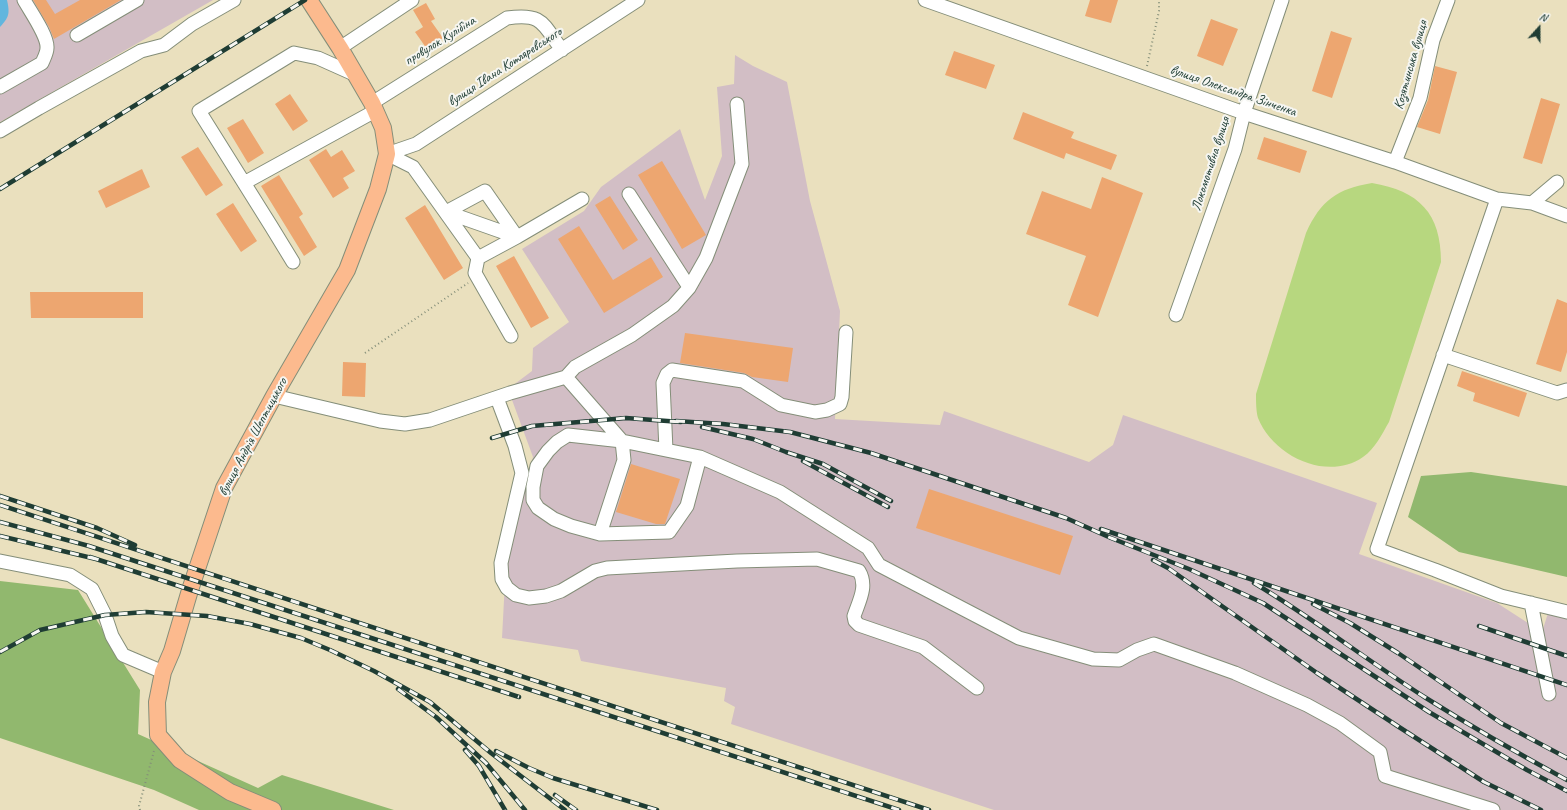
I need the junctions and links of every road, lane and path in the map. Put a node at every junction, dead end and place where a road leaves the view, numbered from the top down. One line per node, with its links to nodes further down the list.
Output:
1 (24, 0): 16 (street)
2 (137, 0): 11 (street)
3 (234, 0): 20 (street)
4 (309, 0): 12 (main road, вулиця Андрія Шептицького)
5 (412, 0): 12 (street)
6 (638, 0): 13 (street, вулиця Івана Котляревського)
7 (925, 0): 15 (street, вулиця Олександра Зінченка)
8 (1159, 0): 15 (path)
9 (1282, 0): 19 (street, Локомотивна вулиця)
10 (1448, 0): 22 (street, Козятинська вулиця)
11 (77, 35)
12 (340, 48): 14 (main road, вулиця Андрія Шептицького)
13 (562, 50): 18 (street, провулок Кулібіна); 21 (street, вулиця Івана Котляревського)
14 (356, 75): 18 (main road, вулиця Андрія Шептицького); 24 (street)
15 (1144, 78): 19 (street, вулиця Олександра Зінченка)
16 (0, 87)
17 (737, 104): 35 (street)
18 (374, 107): 21 (main road, вулиця Андрія Шептицького); 24 (street)
19 (1244, 113): 22 (street, вулиця Олександра Зінченка); 36 (street, Локомотивна вулиця)
20 (0, 131)
21 (387, 154): 29 (street); 43 (main road, вулиця Андрія Шептицького)
22 (1395, 162): 27 (street, вулиця Олександра Зінченка)
23 (1557, 182): 28 (street)
24 (244, 183): 33 (street)
25 (629, 194): 35 (street)
26 (582, 199): 31 (street)
27 (1497, 199): 28 (street, вулиця Олександра Зінченка); 40 (street)
28 (1532, 203): 30 (street, вулиця Олександра Зінченка)
29 (446, 212): 31 (street); 31 (street); 32 (street)
30 (1567, 216)
31 (517, 237): 32 (street)
32 (478, 258): 34 (street)
33 (292, 262)
34 (477, 277): 38 (street); 39 (path)
35 (689, 287): 41 (street)
36 (1176, 315)
37 (846, 332): 46 (street)
38 (511, 336)
39 (365, 353)
40 (1444, 355): 42 (street); 50 (street)
41 (566, 377): 44 (street); 45 (street)
42 (1567, 390)
43 (274, 396): 44 (street); 52 (main road, вулиця Андрія Шептицького)
44 (504, 396): 53 (street)
45 (622, 441): 46 (street); 48 (street); 48 (street)
46 (666, 450): 47 (street)
47 (700, 457): 48 (street); 58 (street)
48 (600, 534)
49 (0, 561): 52 (street)
50 (1531, 603): 51 (street); 54 (street)
51 (1567, 612)
52 (163, 672): 55 (main road, вулиця Андрія Шептицького)
53 (977, 688)
54 (1549, 694)
55 (158, 735): 56 (path); 57 (main road)
56 (140, 810)
57 (273, 810)
58 (1493, 810)

